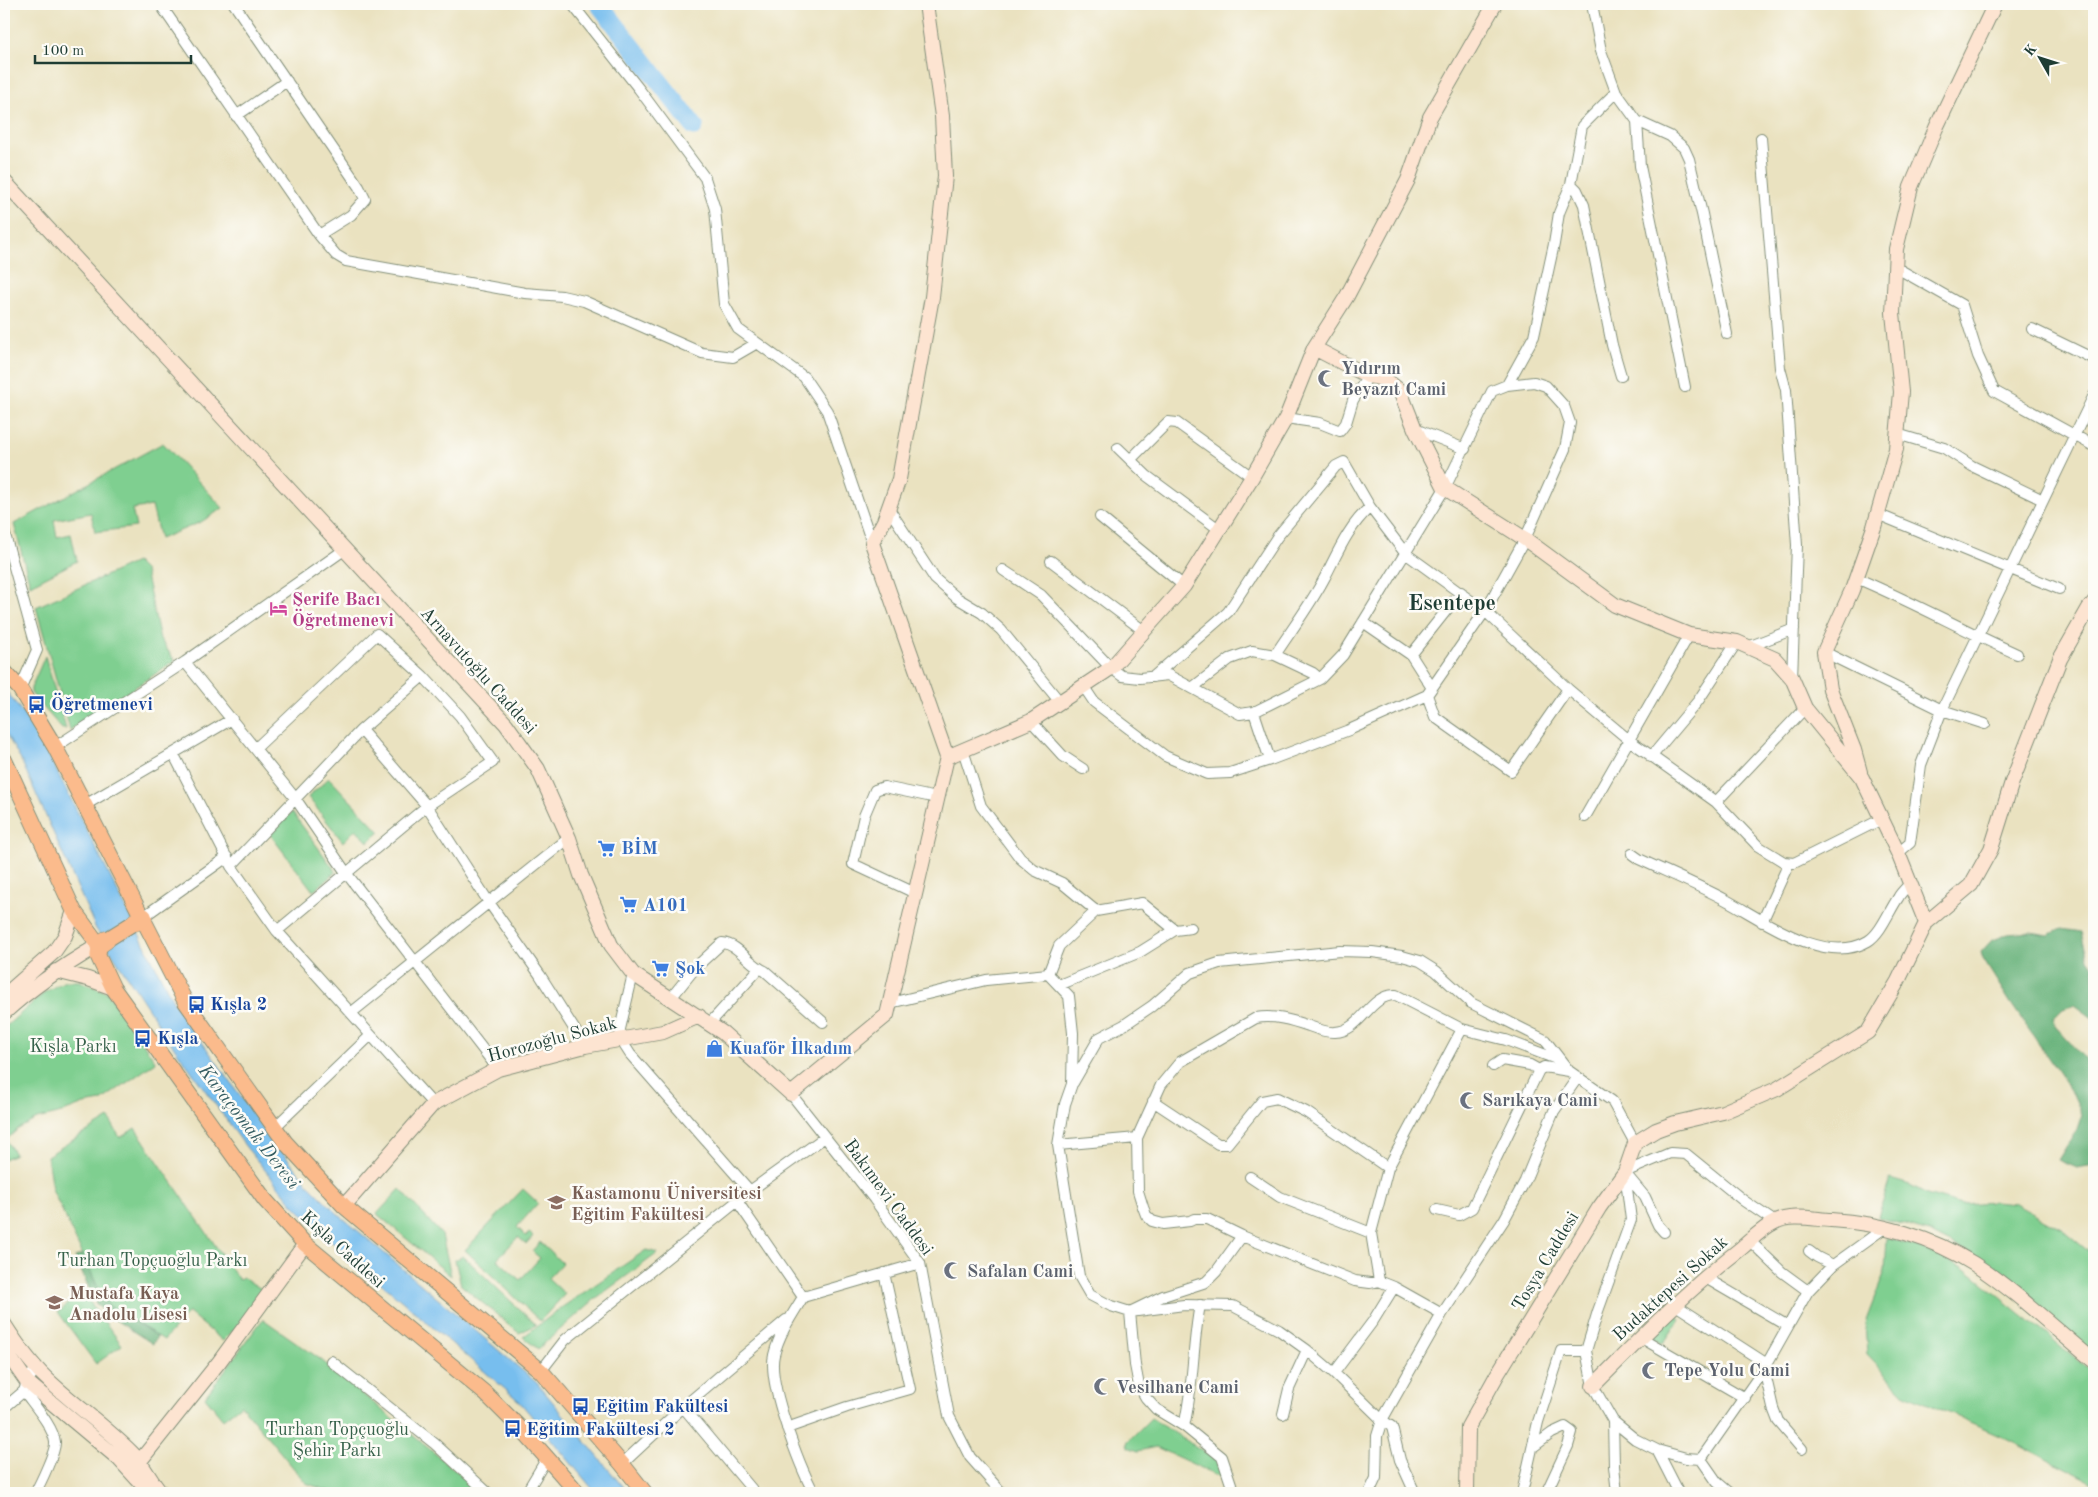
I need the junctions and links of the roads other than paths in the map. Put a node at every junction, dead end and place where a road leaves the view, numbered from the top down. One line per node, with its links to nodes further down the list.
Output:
1 (160, 4): 10 (street)
2 (234, 4): 8 (street)
3 (572, 4): 19 (street)
4 (926, 4): 39 (street)
5 (1495, 4): 20 (street)
6 (1592, 4): 9 (street)
7 (1995, 4): 16 (street)
8 (287, 81): 10 (street); 15 (street)
9 (1616, 92): 11 (street); 14 (street)
10 (236, 116): 15 (street)
11 (1637, 121): 18 (street); 25 (street)
12 (1761, 138): 58 (street)
13 (4, 181): 46 (street, Arnavutoğlu Caddesi)
14 (1571, 184): 23 (street); 24 (street)
15 (319, 236): 19 (street)
16 (1896, 267): 29 (street); 30 (street)
17 (2032, 329): 21 (street)
18 (1727, 334)
19 (757, 343): 45 (street)
20 (1314, 348): 22 (street); 27 (street)
21 (2094, 359)
22 (1368, 376): 27 (street); 28 (street)
23 (1621, 376)
24 (1507, 385): 33 (street); 44 (street)
25 (1685, 387)
26 (2094, 395): 30 (street)
27 (1286, 418): 35 (street)
28 (1415, 429): 33 (street); 36 (street)
29 (1897, 434): 37 (street); 40 (street)
30 (2075, 434): 31 (street); 37 (street)
31 (2094, 446)
32 (1118, 448): 34 (street)
33 (1465, 448): 36 (street)
34 (1132, 459): 35 (street); 42 (street)
35 (1252, 477): 42 (street)
36 (1445, 488): 44 (street); 47 (street)
37 (2043, 500): 50 (street)
38 (1370, 507): 47 (street); 64 (street); 71 (street)
39 (889, 509): 45 (street); 79 (street)
40 (1877, 514): 50 (street); 51 (street)
41 (1100, 517): 52 (street)
42 (1220, 530): 52 (street)
43 (4, 531): 76 (street)
44 (1525, 539): 56 (street); 60 (street)
45 (872, 543): 92 (street)
46 (344, 550): 67 (street); 105 (street, Arnavutoğlu Caddesi)
47 (1405, 553): 54 (street); 57 (street)
48 (1051, 562): 59 (street)
49 (1003, 570): 68 (street)
50 (2010, 570): 53 (street); 61 (street)
51 (1856, 578): 61 (street); 63 (street)
52 (1184, 586): 59 (street)
53 (2059, 589)
54 (1461, 592): 56 (street); 66 (street)
55 (2094, 602): 118 (street)
56 (1485, 611): 77 (street); 78 (street)
57 (1364, 622): 66 (street); 73 (street)
58 (1794, 629): 62 (street); 72 (street)
59 (1144, 631): 68 (street)
60 (1689, 634): 62 (street); 87 (street)
61 (1978, 637): 65 (street); 81 (street)
62 (1742, 644): 72 (street); 93 (street)
63 (1824, 652): 81 (street); 97 (street)
64 (1275, 654): 73 (street); 75 (street)
65 (2017, 654)
66 (1411, 655): 78 (street)
67 (185, 662): 83 (street); 88 (street)
68 (1111, 668): 71 (street); 74 (street)
69 (4, 671): 76 (main road)
70 (424, 676): 86 (street); 89 (street); 102 (street)
71 (1153, 677): 75 (street)
72 (1792, 678): 80 (street)
73 (1320, 679): 82 (street)
74 (1084, 686): 79 (street); 95 (street)
75 (1192, 688): 82 (street)
76 (20, 689): 88 (main road)
77 (1568, 689): 78 (street); 87 (street)
78 (1430, 692): 95 (street)
79 (1060, 702): 84 (street)
80 (1806, 708): 97 (street); 100 (street)
81 (1942, 710): 85 (street); 106 (street)
82 (1254, 712): 95 (street)
83 (232, 719): 89 (street); 91 (street)
84 (1031, 721): 90 (street); 96 (street)
85 (1985, 724)
86 (361, 730): 98 (street); 102 (street)
87 (1628, 740): 93 (street); 103 (street)
88 (55, 747): 101 (main road)
89 (256, 748): 98 (street)
90 (963, 750): 92 (street); 115 (street)
91 (174, 755): 101 (street); 108 (street)
92 (947, 757): 99 (street)
93 (1651, 757): 100 (street)
94 (4, 759): 114 (main road)
95 (1270, 760)
96 (1083, 769)
97 (1862, 778): 104 (street)
98 (295, 798): 108 (street); 110 (street)
99 (937, 798): 112 (street); 112 (street)
100 (1716, 802): 109 (street)
101 (85, 805): 116 (main road)
102 (427, 806): 110 (street); 113 (street)
103 (1584, 817)
104 (1882, 819): 106 (street); 109 (street)
105 (569, 838): 113 (street); 126 (street, Arnavutoğlu Caddesi)
106 (1898, 853): 111 (street)
107 (1632, 854): 117 (street)
108 (229, 861): 116 (street); 121 (street)
109 (1789, 862): 117 (street)
110 (347, 874): 121 (street); 123 (street)
111 (1911, 883): 117 (street); 118 (street)
112 (915, 893): 132 (street)
113 (488, 901): 123 (street); 139 (street)
114 (74, 911): 122 (main road); 131 (street)
115 (1096, 911): 120 (street); 127 (street)
116 (139, 920): 122 (main road); 149 (main road)
117 (1762, 922)
118 (1926, 924): 152 (street)
119 (1191, 928): 120 (street)
120 (1175, 930): 128 (street)
121 (277, 931): 133 (street)
122 (103, 942): 125 (street); 129 (main road, Kışla Caddesi)
123 (415, 961): 133 (street); 142 (street)
124 (759, 969): 130 (street); 134 (street); 135 (street)
125 (56, 971): 129 (street); 131 (street)
126 (633, 974): 130 (street, Arnavutoğlu Caddesi); 138 (street)
127 (1048, 974): 128 (street); 132 (street)
128 (1059, 985): 145 (street)
129 (113, 988): 167 (main road, Kışla Caddesi)
130 (671, 998): 134 (street, Arnavutoğlu Caddesi)
131 (6, 1003)
132 (890, 1003): 146 (street)
133 (351, 1013): 137 (street)
134 (704, 1020): 138 (street, Horozoğlu Sokak); 146 (street)
135 (823, 1022)
136 (1462, 1029): 140 (street); 147 (street); 154 (street)
137 (370, 1036): 148 (street); 149 (street)
138 (622, 1040): 139 (street, Horozoğlu Sokak); 157 (street)
139 (585, 1046): 142 (street, Horozoğlu Sokak)
140 (1559, 1060): 144 (street); 145 (street)
141 (1493, 1066): 143 (street)
142 (498, 1069): 148 (street, Horozoğlu Sokak)
143 (1539, 1070): 144 (street); 160 (street)
144 (1574, 1074): 152 (street); 180 (street)
145 (1072, 1084): 153 (street)
146 (791, 1094): 150 (street, Bakımevi Caddesi)
147 (1153, 1101): 151 (street); 154 (street)
148 (433, 1104): 159 (street, Horozoğlu Sokak)
149 (274, 1127): 159 (main road)
150 (825, 1138): 157 (street); 169 (street, Bakımevi Caddesi)
151 (1137, 1138): 153 (street); 165 (street)
152 (1635, 1143): 155 (street, Tosya Caddesi)
153 (1058, 1145): 179 (street)
154 (1388, 1168): 164 (street)
155 (1625, 1172): 161 (street); 163 (street); 187 (street); 224 (street, Tosya Caddesi)
156 (1250, 1177): 164 (street)
157 (750, 1191): 158 (street)
158 (737, 1201): 176 (street); 192 (street)
159 (344, 1206): 192 (main road)
160 (1437, 1210)
161 (1775, 1222): 162 (street); 166 (street, Budaktepesi Sokak)
162 (1884, 1229): 170 (street); 189 (street)
163 (1664, 1232)
164 (1371, 1233): 173 (street)
165 (1242, 1236): 173 (street); 179 (street)
166 (1750, 1241): 172 (street, Budaktepesi Sokak); 175 (street)
167 (304, 1244): 207 (main road, Kışla Caddesi); 210 (street)
168 (1809, 1251): 170 (street)
169 (920, 1263): 171 (street); 220 (street, Bakımevi Caddesi)
170 (1833, 1265): 175 (street)
171 (884, 1273): 176 (street); 203 (street)
172 (1704, 1277): 177 (street, Budaktepesi Sokak); 183 (street)
173 (1379, 1281): 174 (street)
174 (1394, 1287): 180 (street); 193 (street)
175 (1808, 1291): 183 (street)
176 (804, 1298): 181 (street)
177 (1674, 1304): 184 (street, Budaktepesi Sokak); 190 (street)
178 (1200, 1305): 179 (street); 186 (street); 202 (street)
179 (1130, 1312): 202 (street)
180 (1442, 1314): 200 (street)
181 (791, 1316): 197 (street); 203 (street)
182 (4, 1324): 191 (street)
183 (1788, 1326): 190 (street)
184 (1640, 1337): 195 (street, Budaktepesi Sokak); 196 (street)
185 (4, 1349): 194 (street)
186 (1307, 1350): 193 (street); 199 (street)
187 (1586, 1352): 195 (street); 204 (street)
188 (331, 1361): 214 (street)
189 (2094, 1361)
190 (1765, 1366): 196 (street); 205 (street)
191 (36, 1368): 194 (street); 210 (street)
192 (541, 1371): 209 (main road)
193 (1334, 1373): 200 (street)
194 (25, 1386): 198 (street); 210 (street); 211 (street)
195 (1593, 1386): 201 (street)
196 (1744, 1398): 208 (street)
197 (683, 1407): 209 (street); 218 (street)
198 (4, 1408)
199 (1282, 1414)
200 (1382, 1420): 222 (street); 223 (street)
201 (1613, 1421): 206 (street); 227 (street)
202 (1184, 1426): 221 (street)
203 (787, 1428): 219 (street)
204 (1533, 1447): 225 (street); 226 (street)
205 (1802, 1449)
206 (1657, 1450): 208 (street); 228 (street)
207 (547, 1458): 215 (street); 216 (main road, Kışla Caddesi)
208 (1701, 1459): 229 (street)
209 (622, 1464): 217 (main road)
210 (135, 1466): 212 (street); 213 (street)
211 (35, 1493)
212 (150, 1493)
213 (161, 1493)
214 (488, 1493)
215 (526, 1493)
216 (578, 1493)
217 (645, 1493)
218 (755, 1493)
219 (814, 1493)
220 (1002, 1493)
221 (1234, 1493)
222 (1369, 1493)
223 (1415, 1493)
224 (1467, 1493)
225 (1522, 1493)
226 (1546, 1493)
227 (1617, 1493)
228 (1679, 1493)
229 (1730, 1493)

